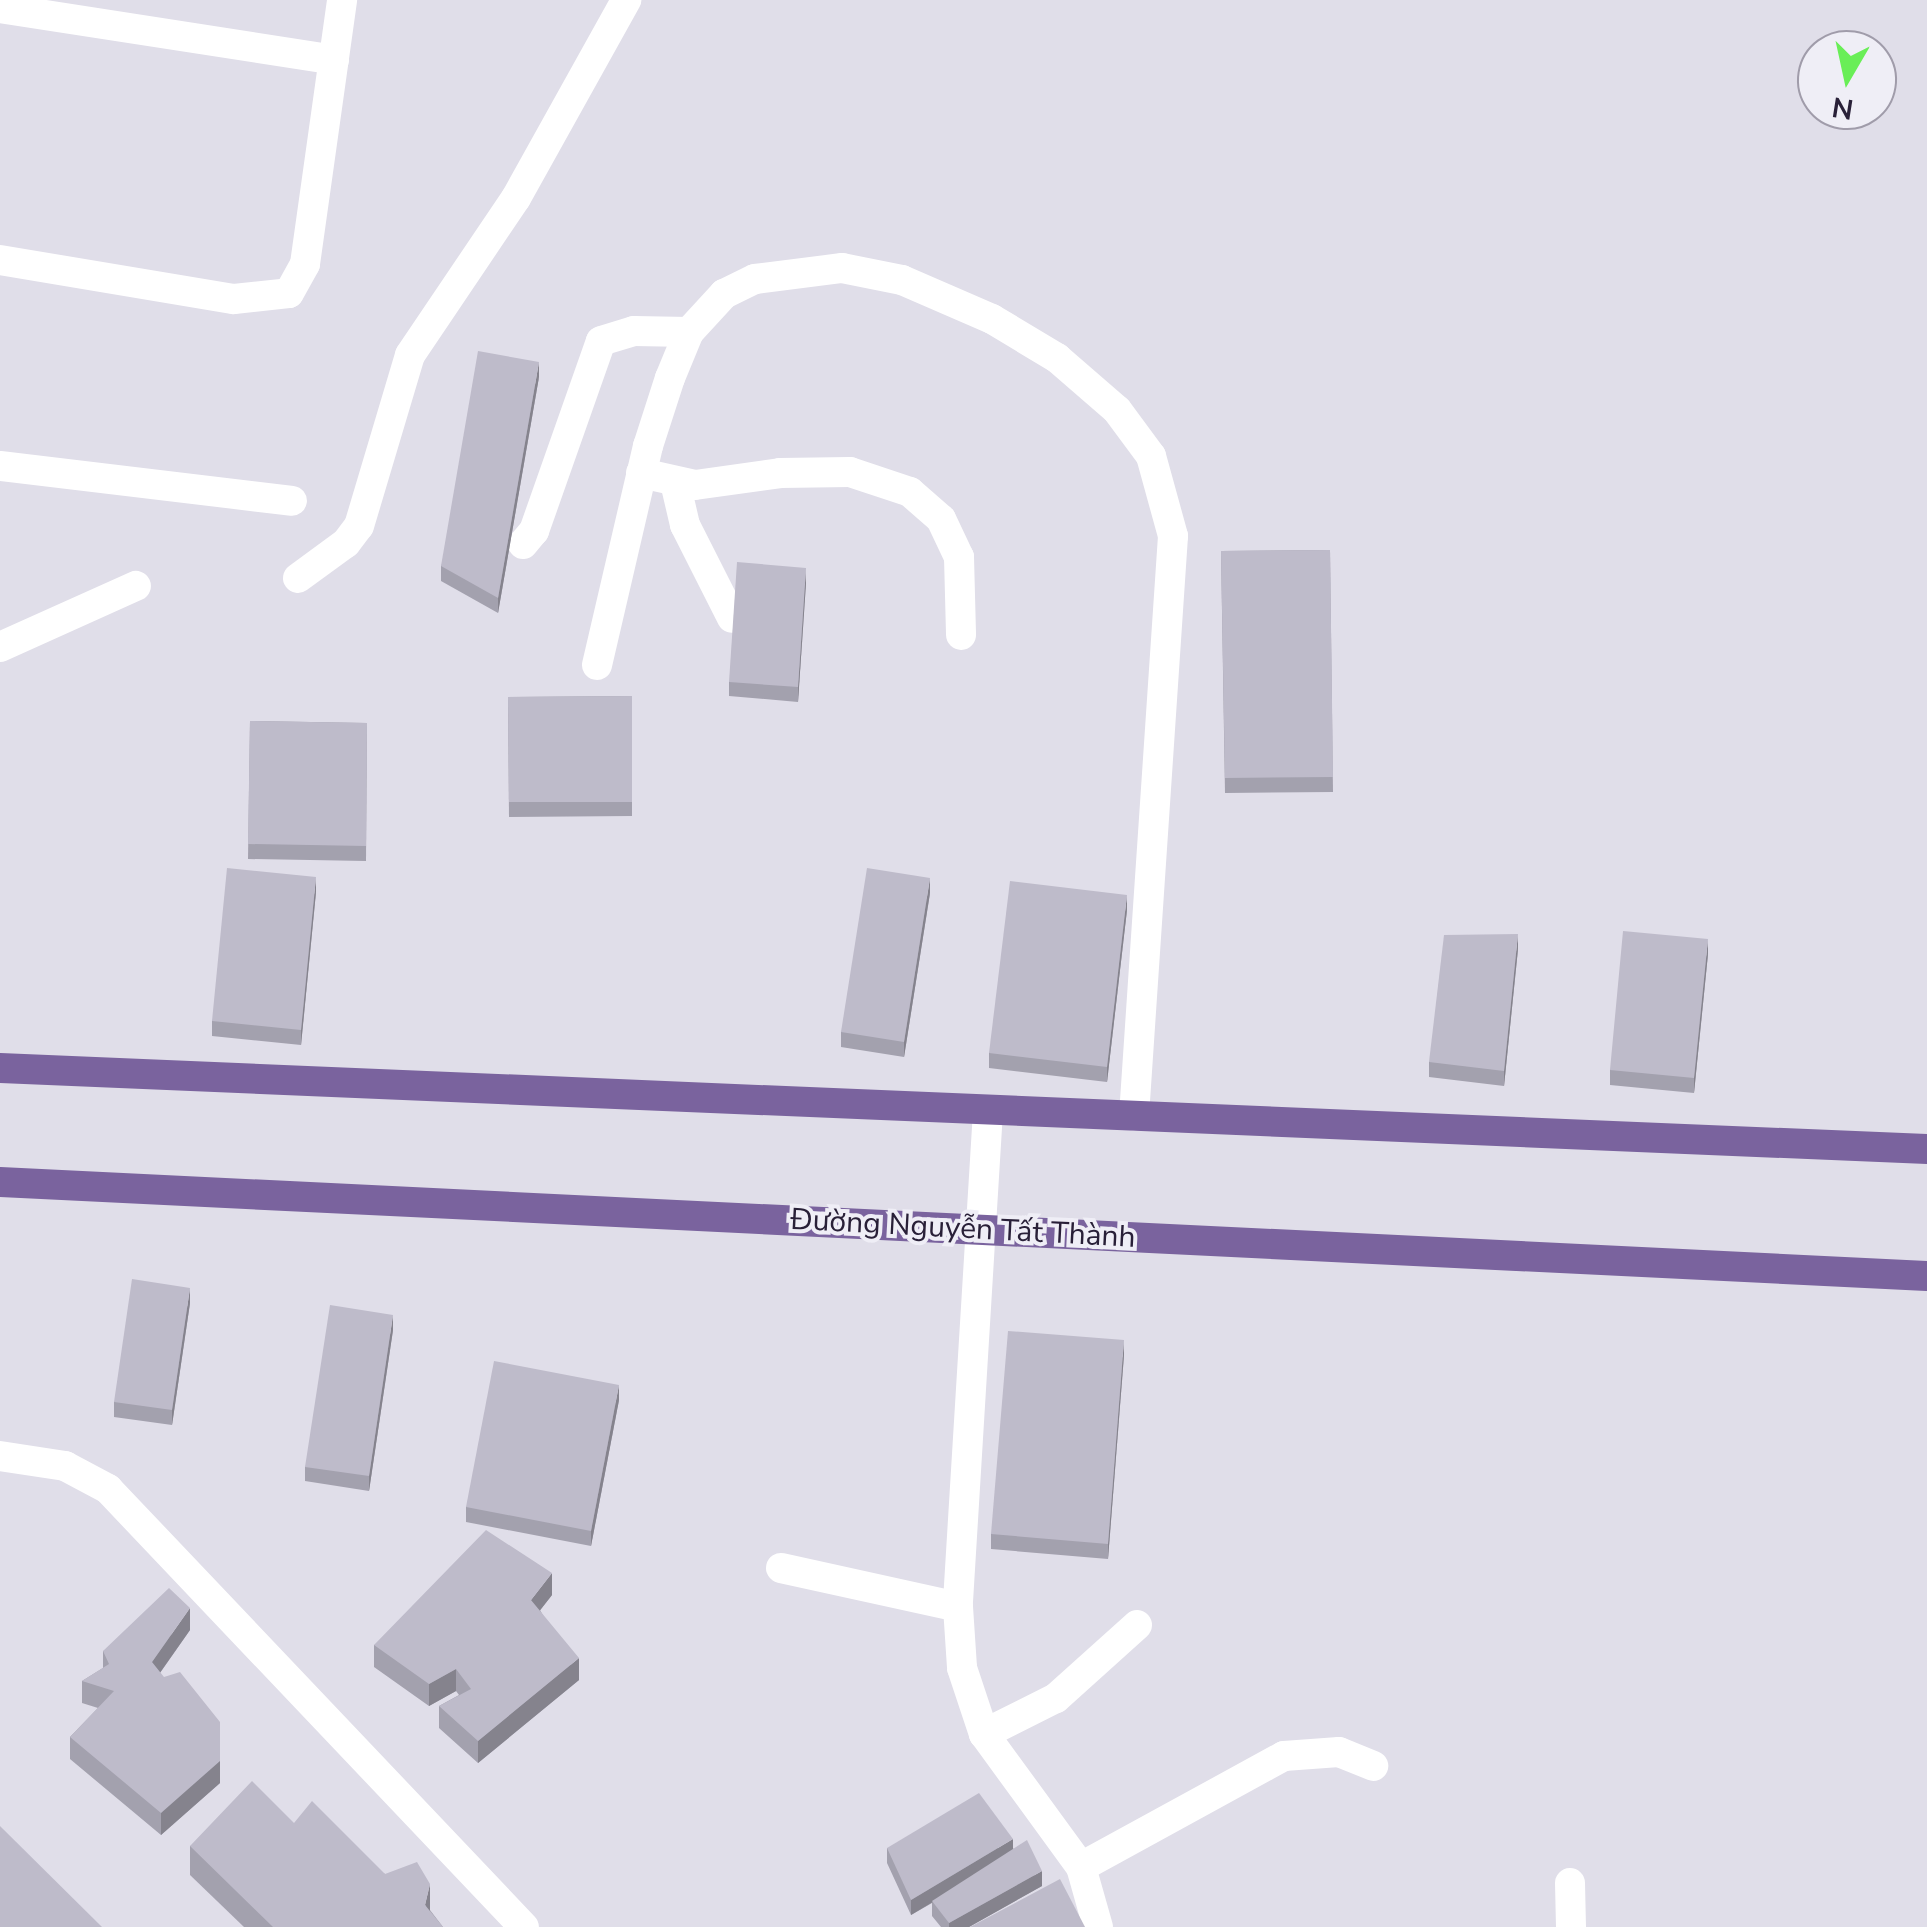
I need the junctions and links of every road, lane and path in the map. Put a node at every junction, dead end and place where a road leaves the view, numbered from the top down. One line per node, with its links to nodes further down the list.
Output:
1 (342, 0): 4 (street)
2 (626, 0): 12 (street)
3 (0, 8): 4 (street)
4 (334, 60): 5 (street)
5 (0, 260)
6 (689, 332): 8 (street); 11 (street); 20 (street)
7 (0, 466): 10 (street)
8 (641, 473): 9 (street); 17 (street)
9 (675, 482): 14 (street); 15 (street)
10 (292, 501)
11 (523, 544)
12 (298, 578)
13 (136, 586): 16 (street)
14 (732, 618)
15 (961, 635)
16 (0, 648)
17 (597, 665)
18 (0, 1068): 19 (main road)
19 (988, 1111): 20 (main road); 23 (street)
20 (1134, 1116): 21 (main road)
21 (1927, 1148)
22 (0, 1182): 23 (main road, Đường Nguyễn Tất Thành)
23 (981, 1232): 24 (main road, Đường Nguyễn Tất Thành); 27 (street)
24 (1927, 1276)
25 (0, 1456): 33 (street)
26 (782, 1568): 27 (street)
27 (958, 1607): 29 (street)
28 (1137, 1625): 29 (street)
29 (984, 1734): 31 (street)
30 (1373, 1766): 31 (street)
31 (1081, 1867): 34 (street)
32 (1570, 1884): 35 (street)
33 (524, 1927)
34 (1098, 1927)
35 (1570, 1927)

